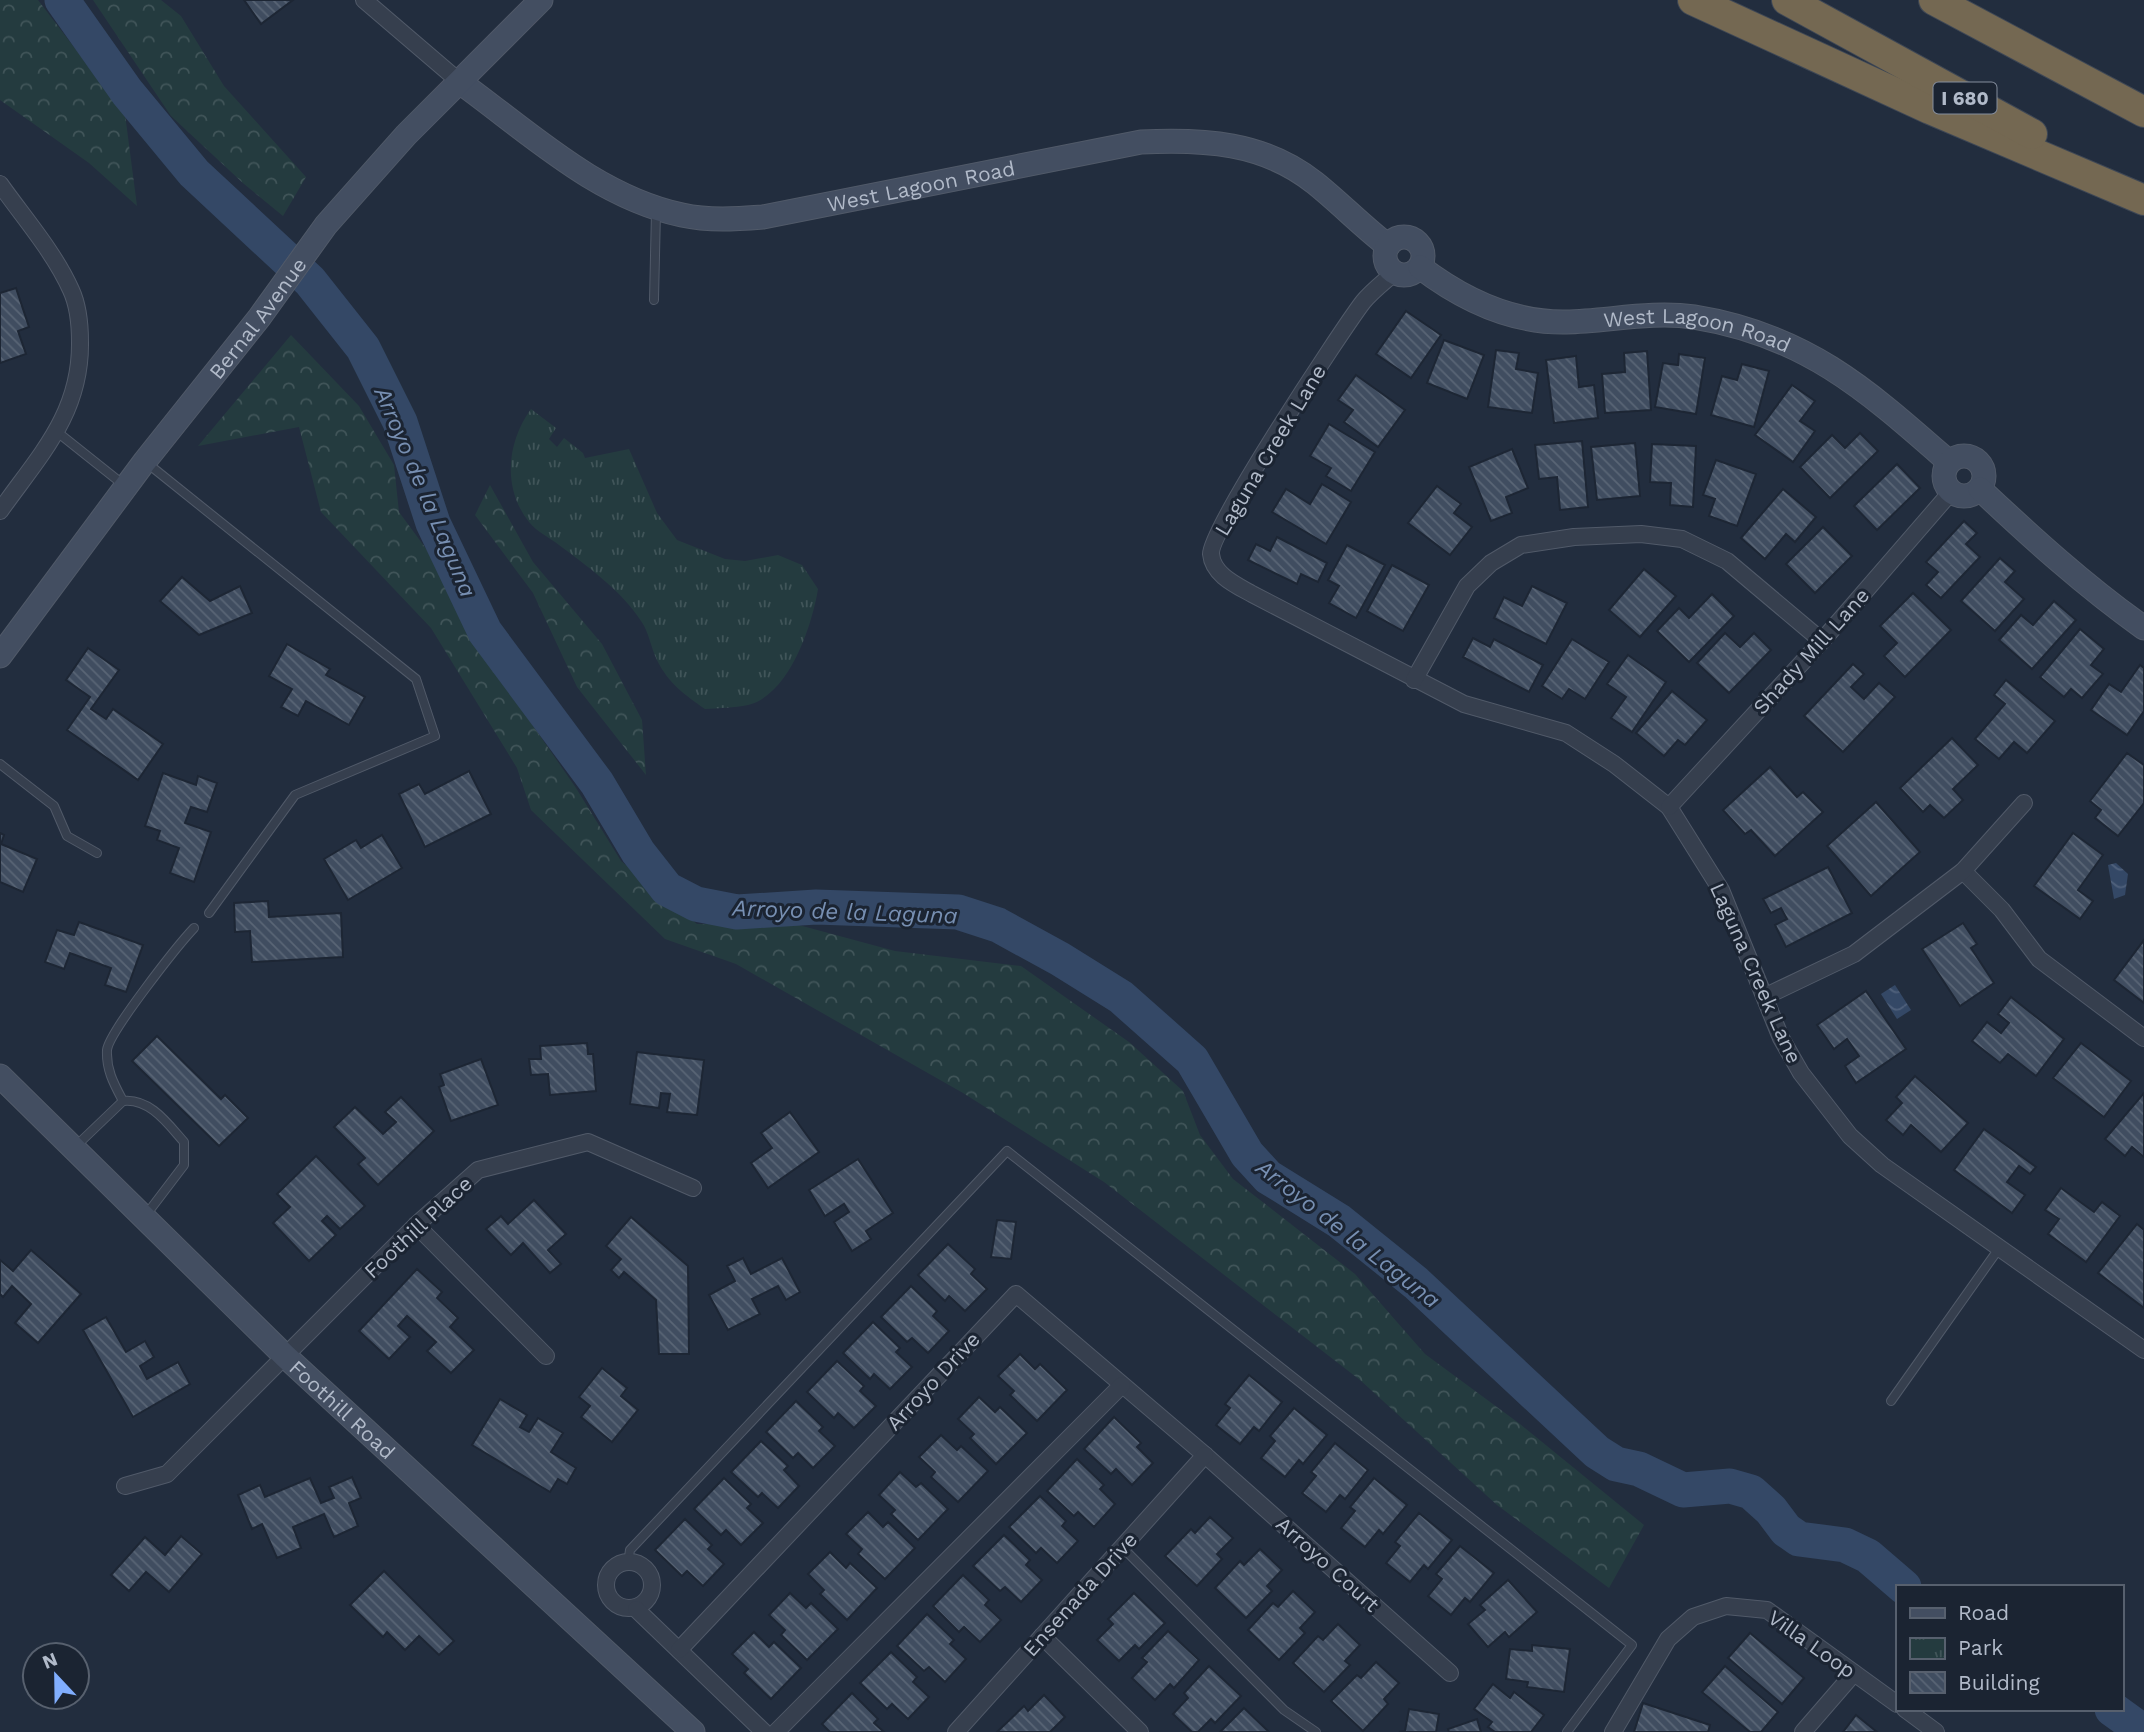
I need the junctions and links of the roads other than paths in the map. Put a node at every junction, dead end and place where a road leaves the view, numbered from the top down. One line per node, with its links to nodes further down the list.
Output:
1 (363, 0): 8 (street)
2 (541, 0): 8 (street, Bernal Avenue)
3 (1693, 0): 11 (highway)
4 (1787, 0): 11 (highway, I 680)
5 (1934, 0): 7 (highway)
6 (1966, 0): 7 (highway)
7 (2051, 61): 9 (highway)
8 (461, 83): 12 (street, West Lagoon Road); 18 (street, Bernal Avenue)
9 (2144, 112)
10 (0, 184): 17 (street)
11 (2144, 198)
12 (656, 208): 13 (street, West Lagoon Road); 16 (lane)
13 (1388, 246): 14 (street); 15 (street)
14 (1420, 267): 15 (street); 19 (street, West Lagoon Road)
15 (1394, 273): 27 (street, Laguna Creek Lane)
16 (654, 300)
17 (57, 430): 20 (lane); 23 (street)
18 (145, 461): 20 (street, Bernal Avenue); 33 (lane)
19 (1949, 462): 21 (street); 22 (street)
20 (126, 487): 26 (street, Bernal Avenue)
21 (1980, 489): 22 (street); 24 (street)
22 (1951, 492): 25 (street, Shady Mill Lane)
23 (0, 511)
24 (2144, 628)
25 (1822, 641): 27 (street); 30 (street, Shady Mill Lane)
26 (0, 656)
27 (1414, 680): 30 (street, Laguna Creek Lane)
28 (0, 764): 31 (lane)
29 (2024, 803): 32 (street)
30 (1669, 807): 35 (street, Laguna Creek Lane)
31 (97, 853)
32 (1963, 871): 35 (street); 36 (street)
33 (209, 913)
34 (194, 928): 38 (lane)
35 (1766, 996): 43 (street, Laguna Creek Lane)
36 (2144, 1038)
37 (0, 1076): 39 (street, Foothill Road)
38 (123, 1101): 39 (lane); 41 (lane)
39 (74, 1148): 41 (street, Foothill Road)
40 (693, 1188): 42 (street, Foothill Place)
41 (144, 1217): 45 (street, Foothill Road)
42 (416, 1225): 45 (street, Foothill Place); 46 (street)
43 (2000, 1247): 44 (street, Laguna Creek Lane); 48 (lane)
44 (2144, 1350)
45 (285, 1356): 50 (street, Foothill Place); 61 (street, Foothill Road)
46 (546, 1356)
47 (1122, 1385): 49 (street, Arroyo Drive); 55 (street, Arroyo Drive); 63 (street)
48 (1891, 1401)
49 (1205, 1455): 51 (street, Ensenada Drive); 56 (street, Arroyo Court)
50 (125, 1486)
51 (1122, 1547): 54 (street, Ensenada Drive); 65 (lane)
52 (628, 1563): 53 (street); 53 (street); 66 (lane)
53 (636, 1609): 55 (street)
54 (1042, 1636): 60 (street, Ensenada Drive); 64 (street)
55 (680, 1650): 62 (street)
56 (1450, 1673)
57 (1854, 1673): 58 (street, Villa Loop); 67 (street, Villa Loop); 68 (street)
58 (1896, 1703)
59 (1908, 1711): 69 (street)
60 (959, 1731)
61 (693, 1732)
62 (764, 1732)
63 (776, 1732)
64 (1140, 1732)
65 (1317, 1732)
66 (1567, 1732)
67 (1613, 1732)
68 (1803, 1732)
69 (1936, 1732)

